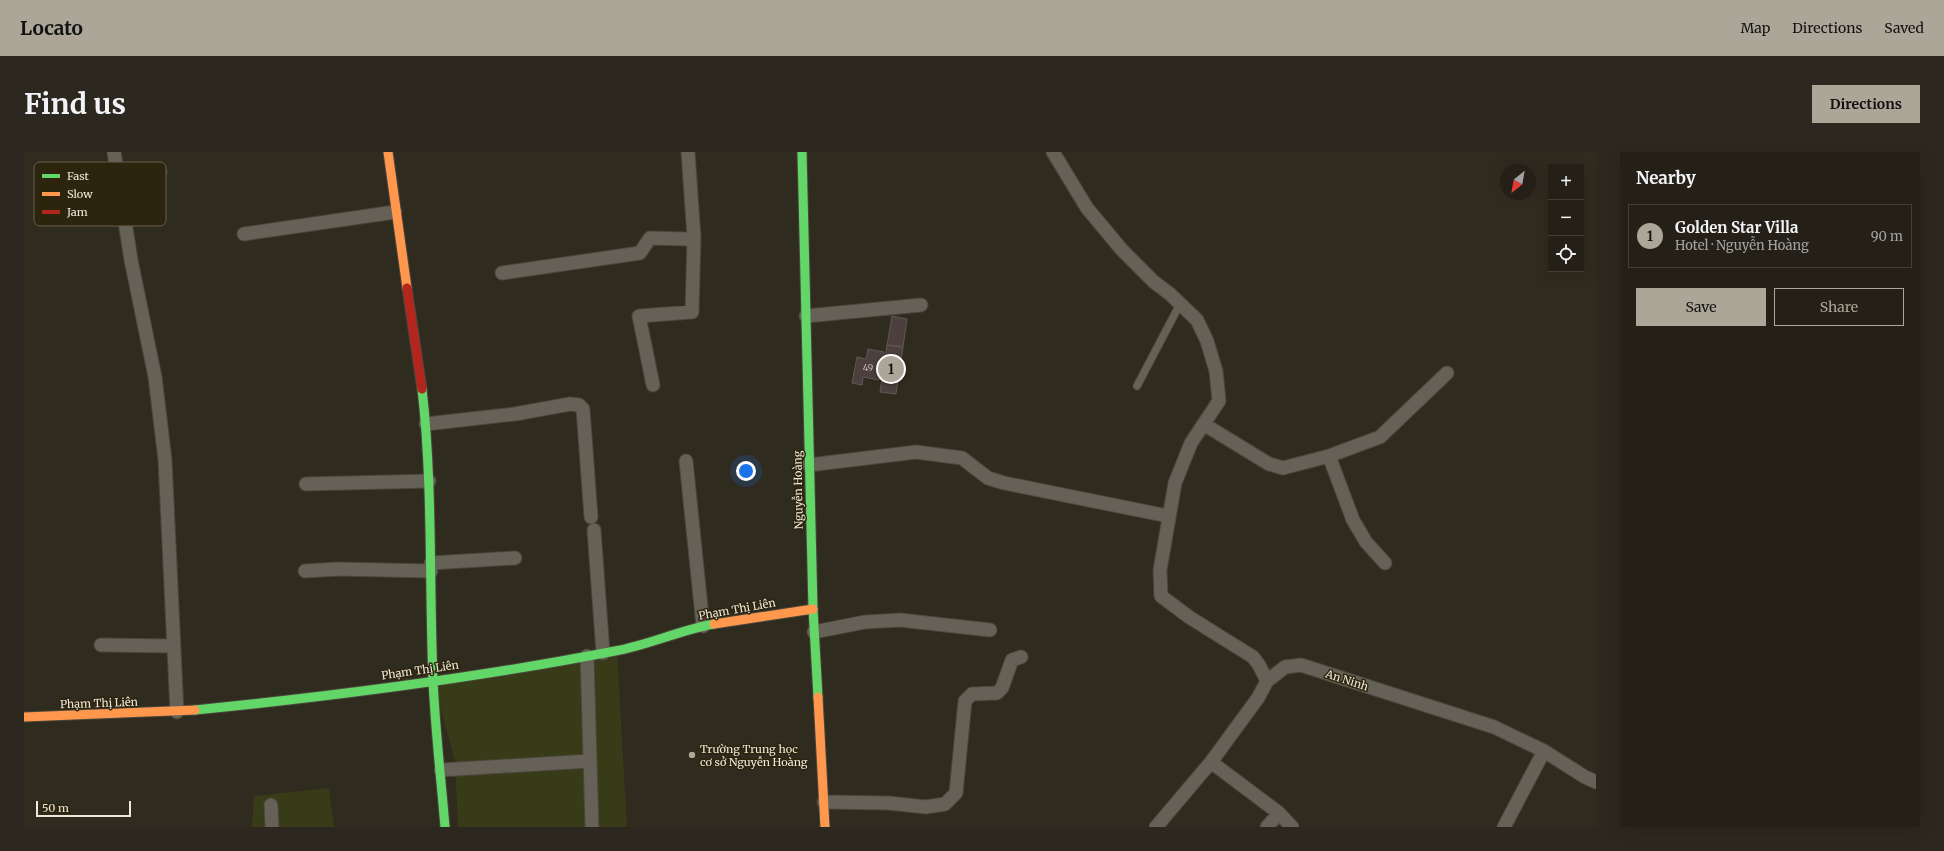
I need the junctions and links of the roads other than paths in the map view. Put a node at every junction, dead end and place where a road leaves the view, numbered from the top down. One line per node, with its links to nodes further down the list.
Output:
1 (114, 152): 6 (street)
2 (388, 152): 7 (street)
3 (688, 152): 10 (street)
4 (802, 152): 14 (street, Nguyễn Hoàng)
5 (1053, 152): 12 (street)
6 (116, 162)
7 (394, 212): 9 (street); 18 (street)
8 (126, 226): 37 (street)
9 (244, 234)
10 (694, 237): 11 (street); 16 (street)
11 (502, 273)
12 (1180, 304): 17 (lane); 19 (street)
13 (921, 305): 14 (street)
14 (806, 316): 22 (street, Nguyễn Hoàng)
15 (1447, 373): 20 (street)
16 (653, 385)
17 (1137, 386)
18 (426, 424): 23 (street); 26 (street)
19 (1205, 425): 20 (street); 25 (street)
20 (1329, 456): 29 (street)
21 (686, 461): 33 (street)
22 (809, 465): 25 (street); 32 (street, Nguyễn Hoàng)
23 (429, 481): 24 (street); 30 (street)
24 (306, 484)
25 (1168, 516): 42 (street)
26 (591, 517)
27 (594, 530): 38 (street)
28 (515, 558): 30 (street)
29 (1386, 564)
30 (431, 567): 31 (street); 41 (street)
31 (305, 570)
32 (813, 608): 33 (street, Phạm Thị Liên); 35 (street, Nguyễn Hoàng)
33 (704, 626): 38 (street, Phạm Thị Liên)
34 (990, 630): 35 (street)
35 (814, 632): 50 (street, Nguyễn Hoàng)
36 (101, 645): 37 (street)
37 (173, 646): 43 (street)
38 (603, 653): 39 (street, Phạm Thị Liên)
39 (588, 656): 41 (street, Phạm Thị Liên); 46 (street)
40 (1021, 657): 50 (street)
41 (433, 680): 43 (street, Phạm Thị Liên); 48 (street)
42 (1267, 681): 45 (street, An Ninh); 47 (street, An Ninh)
43 (177, 712): 44 (street, Phạm Thị Liên)
44 (24, 717)
45 (1544, 751): 49 (street, An Ninh); 60 (street)
46 (590, 761): 48 (street); 55 (street)
47 (1211, 762): 52 (street); 57 (street, An Ninh)
48 (441, 770): 54 (street)
49 (1596, 782)
50 (824, 802): 56 (street, Nguyễn Hoàng)
51 (271, 805): 53 (street)
52 (1279, 813): 58 (street); 59 (street)
53 (272, 827)
54 (445, 827)
55 (592, 827)
56 (825, 827)
57 (1156, 827)
58 (1267, 827)
59 (1292, 827)
60 (1504, 827)

